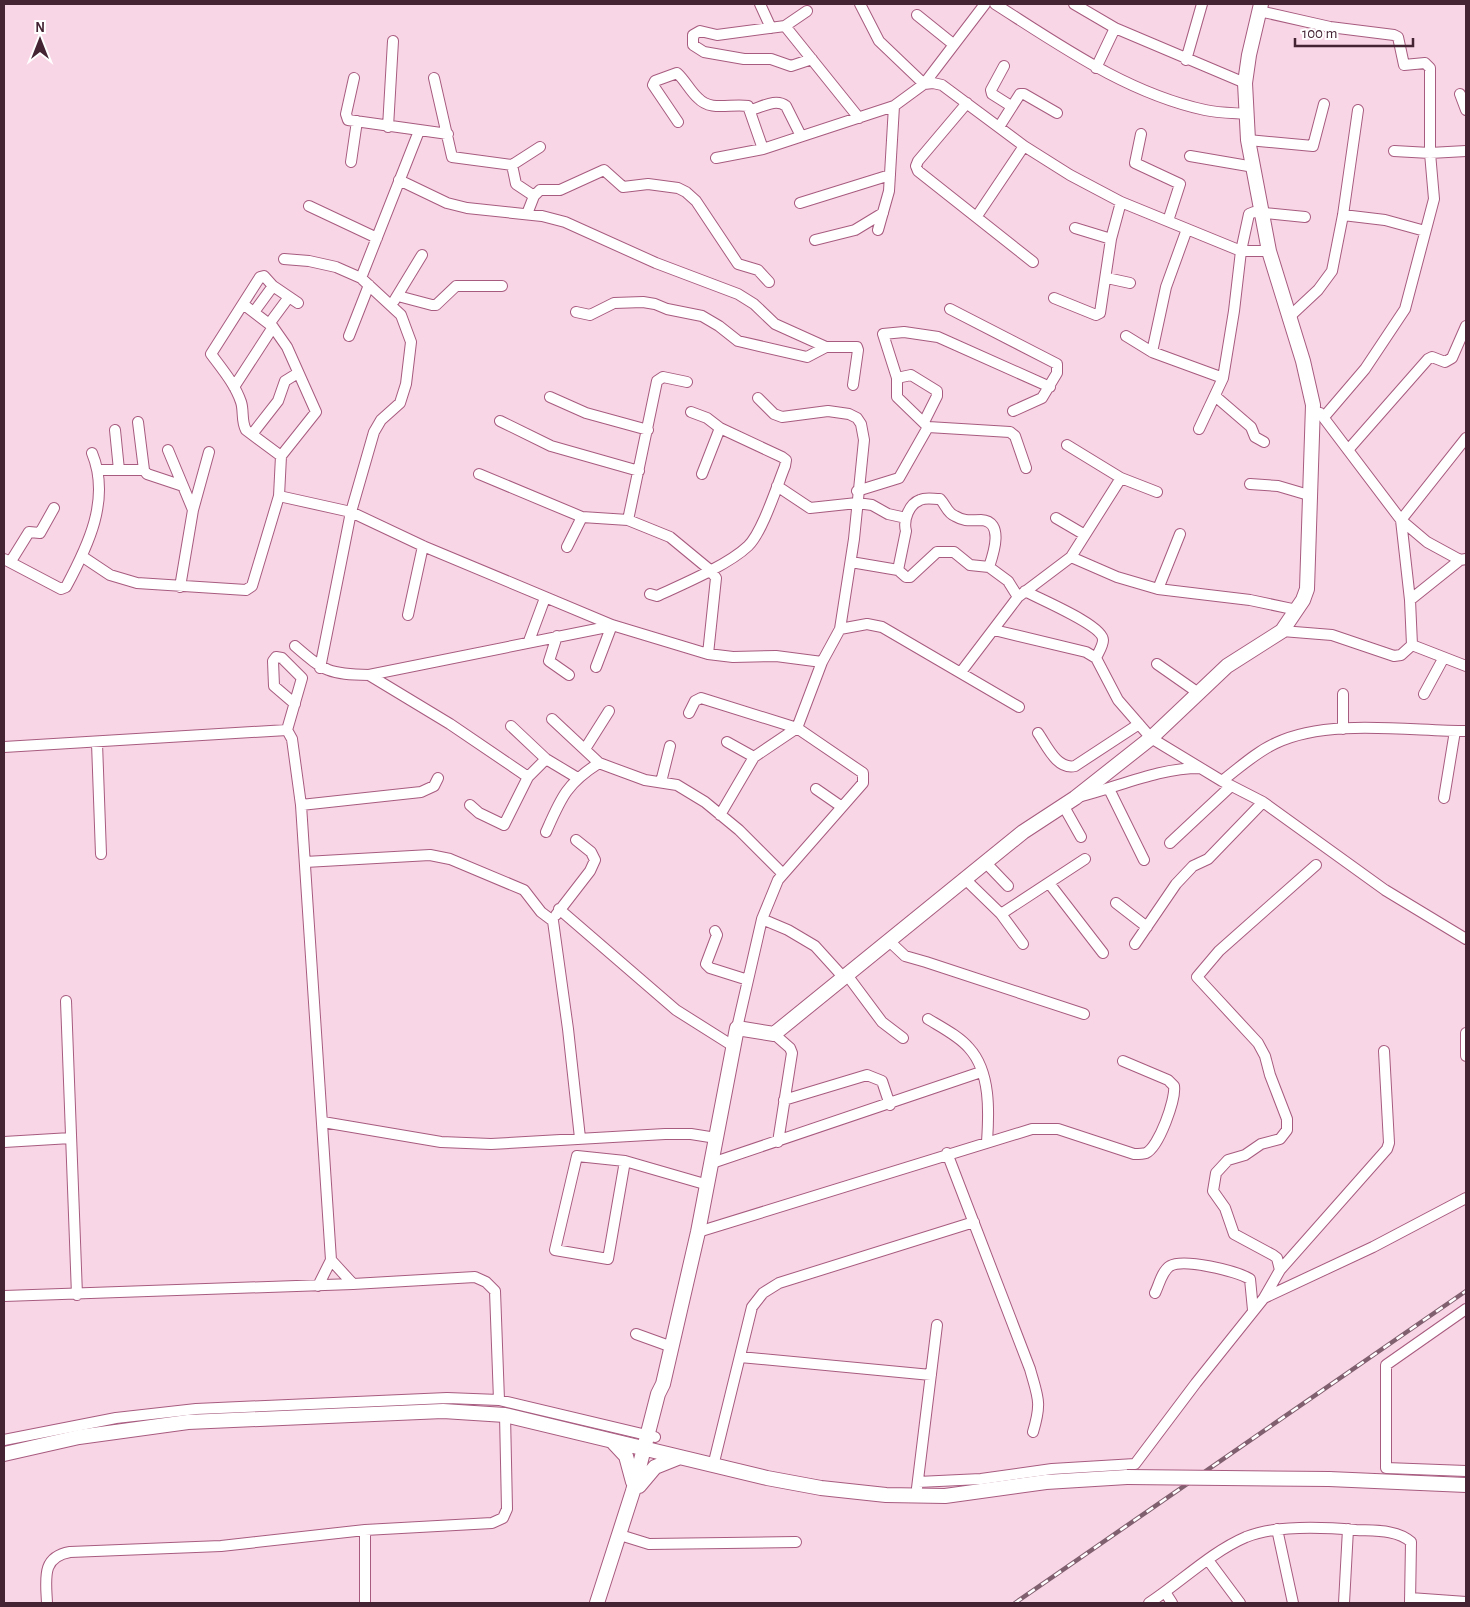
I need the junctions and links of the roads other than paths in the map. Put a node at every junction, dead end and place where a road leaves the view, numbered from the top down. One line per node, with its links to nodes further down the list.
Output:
1 (760, 4): 11 (street)
2 (860, 4): 22 (street)
3 (985, 4): 14 (street)
4 (995, 4): 18 (street)
5 (1074, 4): 12 (street)
6 (1202, 4): 16 (street)
7 (1260, 7): 21 (main road); 48 (street)
8 (807, 11): 10 (street)
9 (917, 15): 14 (street)
10 (785, 26): 11 (street); 15 (street)
11 (771, 28): 15 (street)
12 (1116, 28): 16 (street); 18 (street)
13 (393, 41): 36 (street)
14 (952, 44): 22 (street)
15 (812, 59): 33 (street)
16 (1186, 60): 21 (street)
17 (1004, 66): 27 (street)
18 (1096, 68): 32 (street)
19 (354, 78): 34 (street)
20 (434, 78): 39 (street)
21 (1245, 83): 32 (main road)
22 (924, 84): 24 (street); 26 (street)
23 (1460, 94): 30 (street)
24 (966, 103): 37 (street); 63 (street)
25 (1324, 104): 42 (street)
26 (894, 106): 33 (street); 54 (street)
27 (1011, 106): 31 (street); 37 (street)
28 (752, 110): 35 (street); 41 (street); 45 (street)
29 (1358, 110): 64 (street)
30 (1466, 110)
31 (1057, 113)
32 (1246, 114): 42 (main road)
33 (859, 118): 41 (street)
34 (357, 121): 36 (street); 51 (street)
35 (678, 122)
36 (388, 127): 38 (street)
37 (999, 127): 44 (street)
38 (419, 131): 39 (street); 55 (street)
39 (448, 134): 52 (street)
40 (1141, 134): 66 (street)
41 (800, 136): 45 (street)
42 (1248, 140): 53 (main road)
43 (540, 146): 52 (street)
44 (1024, 146): 57 (street); 63 (street)
45 (763, 148): 50 (street)
46 (1394, 151): 48 (street)
47 (1466, 151): 48 (street)
48 (1430, 152): 70 (street)
49 (1190, 156): 53 (street)
50 (716, 158)
51 (351, 162)
52 (512, 164): 56 (street)
53 (1254, 167): 62 (main road)
54 (890, 175): 58 (street); 61 (street)
55 (399, 180): 60 (street); 71 (street)
56 (534, 196): 60 (street); 81 (street)
57 (1121, 202): 66 (street); 72 (street)
58 (800, 203)
59 (309, 206): 71 (street)
60 (527, 214): 97 (street)
61 (883, 214): 69 (street); 73 (street)
62 (1262, 214): 65 (street); 74 (street); 75 (main road)
63 (977, 216): 78 (street)
64 (1343, 216): 70 (street); 92 (street)
65 (1305, 217)
66 (1168, 221): 68 (street)
67 (1075, 228): 72 (street)
68 (1187, 229): 74 (street); 98 (street)
69 (878, 230)
70 (1425, 231): 112 (street)
71 (377, 238): 80 (street)
72 (1111, 239): 79 (street)
73 (815, 240)
74 (1241, 251): 75 (street); 101 (street)
75 (1269, 251): 92 (main road)
76 (422, 255): 85 (street)
77 (284, 259): 80 (street)
78 (1033, 262)
79 (1107, 278): 82 (street); 86 (street)
80 (365, 282): 88 (street); 95 (street)
81 (769, 282)
82 (1130, 283)
83 (273, 286): 87 (street); 90 (street); 93 (street)
84 (502, 286): 85 (street)
85 (398, 296): 88 (street)
86 (1054, 298)
87 (243, 304): 90 (street); 104 (street)
88 (390, 306): 147 (street)
89 (950, 309): 105 (street)
90 (254, 312): 93 (street)
91 (576, 312): 97 (street)
92 (1288, 318): 109 (main road)
93 (271, 326): 99 (street); 104 (street)
94 (1466, 326): 125 (street)
95 (349, 336)
96 (1126, 336): 98 (street)
97 (826, 347): 103 (street)
98 (1152, 352): 101 (street)
99 (298, 373): 120 (street); 128 (street)
100 (897, 378): 105 (street); 115 (street); 115 (street)
101 (1223, 378): 106 (street)
102 (687, 382): 119 (street)
103 (852, 385)
104 (234, 386): 120 (street)
105 (1050, 388): 110 (street)
106 (1215, 396): 117 (street); 122 (street)
107 (550, 397): 119 (street)
108 (758, 398): 140 (street)
109 (1313, 405): 112 (street); 143 (main road)
110 (1013, 411)
111 (691, 412): 116 (street)
112 (1324, 417): 125 (street)
113 (500, 421): 133 (street)
114 (138, 422): 132 (street)
115 (926, 425): 129 (street); 140 (street)
116 (720, 428): 135 (street); 139 (street)
117 (1199, 429)
118 (115, 430): 131 (street)
119 (648, 430): 133 (street)
120 (253, 433): 128 (street)
121 (1466, 438): 152 (street)
122 (1264, 442)
123 (1068, 445): 136 (street)
124 (168, 450): 138 (street)
125 (1348, 450): 152 (street)
126 (209, 452): 146 (street)
127 (92, 453): 130 (street)
128 (281, 456): 142 (street)
129 (1026, 468)
130 (99, 470): 131 (street); 157 (street)
131 (119, 470): 132 (street)
132 (144, 470): 138 (street)
133 (639, 471): 151 (street)
134 (479, 474): 148 (street)
135 (702, 474)
136 (1121, 478): 141 (street); 154 (street)
137 (1250, 484): 143 (street)
138 (183, 486): 146 (street)
139 (777, 486): 144 (street); 163 (street)
140 (857, 491): 144 (street)
141 (1157, 492)
142 (279, 496): 147 (street); 165 (street)
143 (1312, 496): 171 (main road)
144 (856, 504): 149 (street); 161 (street)
145 (54, 508): 159 (street)
146 (193, 510): 165 (street)
147 (351, 512): 155 (street); 188 (street)
148 (582, 517): 151 (street); 156 (street)
149 (906, 518): 162 (street); 164 (street)
150 (1056, 518): 154 (street)
151 (628, 520): 163 (street)
152 (1401, 520): 160 (street); 170 (street)
153 (1180, 534): 166 (street)
154 (1085, 535): 158 (street)
155 (423, 546): 169 (street); 172 (street)
156 (567, 548)
157 (82, 557): 159 (street); 165 (street)
158 (1071, 557): 166 (street); 168 (street)
159 (7, 560)
160 (1463, 560): 170 (street)
161 (851, 562): 164 (street); 174 (street)
162 (989, 567): 164 (street); 168 (street)
163 (710, 570): 167 (street); 181 (street)
164 (898, 570)
165 (180, 587)
166 (1158, 589): 171 (street)
167 (650, 594)
168 (1021, 594): 175 (street); 182 (street)
169 (545, 598): 173 (street); 178 (street)
170 (1410, 600): 179 (street)
171 (1297, 610): 176 (main road)
172 (408, 615)
173 (612, 626): 177 (street); 181 (street); 187 (street)
174 (840, 629): 184 (street); 189 (street)
175 (994, 630): 182 (street); 189 (street)
176 (1282, 632): 179 (street); 192 (main road)
177 (557, 636): 178 (street); 191 (street)
178 (529, 642): 190 (street)
179 (1412, 645): 183 (street)
180 (295, 646): 188 (street)
181 (708, 654): 184 (street)
182 (1096, 658): 200 (street)
183 (1443, 658): 186 (street); 194 (street)
184 (822, 662): 202 (street)
185 (1157, 664): 192 (street)
186 (1466, 666)
187 (596, 667)
188 (320, 668): 190 (street)
189 (961, 672): 196 (street)
190 (369, 675): 218 (street)
191 (569, 675)
192 (1197, 692): 208 (main road)
193 (1343, 694): 203 (street)
194 (1424, 694)
195 (295, 704): 204 (street)
196 (1020, 707)
197 (609, 711): 213 (street)
198 (689, 713): 202 (street)
199 (552, 719): 213 (street)
200 (1139, 724): 207 (street); 208 (street)
201 (511, 726): 215 (street)
202 (797, 728): 214 (street); 230 (street)
203 (1343, 729): 205 (street); 222 (street)
204 (287, 730): 210 (street); 228 (street)
205 (1455, 731): 206 (street); 225 (street)
206 (1466, 731)
207 (1038, 733)
208 (1151, 738): 217 (street); 226 (main road)
209 (727, 742): 214 (street)
210 (97, 743): 212 (street); 236 (street)
211 (670, 746): 221 (street)
212 (4, 747)
213 (585, 748): 216 (street)
214 (754, 757): 231 (street)
215 (546, 759): 218 (street); 219 (street)
216 (599, 763): 219 (street); 221 (street)
217 (1201, 768): 222 (street); 224 (street)
218 (528, 776): 229 (street)
219 (576, 777): 232 (street)
220 (438, 778): 228 (street)
221 (661, 782): 231 (street)
222 (1227, 784): 227 (street); 235 (street)
223 (816, 789): 230 (street)
224 (1110, 789): 226 (street); 238 (street)
225 (1444, 798)
226 (1069, 801): 233 (street); 240 (main road)
227 (1263, 802): 251 (street); 253 (street)
228 (300, 805): 239 (street)
229 (470, 805)
230 (842, 807): 242 (street)
231 (720, 815): 242 (street)
232 (546, 832)
233 (1081, 837)
234 (576, 840): 247 (street)
235 (1170, 842)
236 (101, 854)
237 (1085, 860): 244 (street)
238 (1144, 860)
239 (305, 862): 250 (street); 274 (street)
240 (985, 862): 243 (main road); 245 (street)
241 (1316, 864): 289 (street)
242 (782, 873): 249 (street)
243 (964, 878): 248 (street); 254 (main road)
244 (1049, 882): 248 (street); 257 (street)
245 (1008, 886)
246 (1116, 903): 251 (street)
247 (559, 908): 250 (street); 267 (street)
248 (1001, 914): 255 (street)
249 (762, 920): 258 (street); 259 (street)
250 (553, 921): 276 (street)
251 (1146, 927): 256 (street)
252 (715, 931): 259 (street)
253 (1466, 939)
254 (888, 940): 258 (main road); 261 (street)
255 (1023, 944)
256 (1135, 944)
257 (1103, 953)
258 (845, 977): 265 (main road); 266 (street)
259 (748, 980): 263 (street)
260 (66, 1001): 275 (street)
261 (1084, 1014)
262 (928, 1019): 271 (street)
263 (737, 1028): 265 (main road); 267 (main road)
264 (1466, 1033): 269 (street)
265 (774, 1034): 272 (street)
266 (903, 1038)
267 (733, 1046): 277 (main road)
268 (1384, 1051): 289 (street)
269 (1466, 1056)
270 (1123, 1061): 280 (street)
271 (981, 1072): 273 (street); 280 (street)
272 (784, 1100): 273 (street); 279 (street)
273 (890, 1104): 279 (street)
274 (323, 1122): 276 (street); 288 (street)
275 (71, 1138): 278 (street); 293 (street)
276 (580, 1138): 277 (street)
277 (716, 1138): 283 (main road)
278 (4, 1142)
279 (778, 1142): 283 (street)
280 (987, 1142): 281 (street)
281 (947, 1154): 286 (street); 287 (street)
282 (626, 1161): 282 (street); 284 (street)
283 (712, 1163): 284 (main road)
284 (708, 1185): 287 (main road)
285 (1466, 1198): 295 (street)
286 (974, 1222): 301 (street); 306 (street)
287 (698, 1232): 300 (main road)
288 (331, 1260): 290 (street); 291 (street)
289 (1280, 1270): 295 (street)
290 (353, 1284): 291 (street); 303 (street)
291 (318, 1286): 293 (street)
292 (1155, 1293): 297 (street)
293 (77, 1295): 294 (street)
294 (4, 1296)
295 (1264, 1298): 297 (street)
296 (1466, 1309): 313 (street)
297 (1253, 1310): 314 (street)
298 (937, 1325): 302 (street)
299 (636, 1334): 300 (street)
300 (672, 1347): 309 (main road)
301 (740, 1357): 302 (street); 312 (street)
302 (930, 1375): 317 (street)
303 (499, 1400): 304 (street); 309 (street)
304 (397, 1406): 305 (main road); 307 (street); 310 (main road)
305 (505, 1415): 308 (main road); 320 (street)
306 (1033, 1432)
307 (4, 1440)
308 (611, 1440): 309 (main road); 316 (main road)
309 (650, 1442): 311 (main road); 316 (main road)
310 (4, 1454)
311 (681, 1457): 312 (main road); 316 (main road)
312 (713, 1466): 317 (main road)
313 (1466, 1471)
314 (982, 1485): 315 (main road, bridge); 317 (main road)
315 (1466, 1485)
316 (635, 1487): 321 (main road)
317 (917, 1489)
318 (1277, 1529): 319 (street); 323 (street); 333 (street)
319 (1348, 1529): 325 (street); 334 (street)
320 (365, 1530): 327 (street); 328 (street)
321 (620, 1535): 322 (street); 329 (main road)
322 (796, 1542)
323 (1208, 1560): 324 (street); 332 (street)
324 (1165, 1592): 330 (street); 331 (street)
325 (1410, 1601): 326 (street)
326 (1466, 1602)
327 (47, 1603)
328 (365, 1603)
329 (597, 1603)
330 (1149, 1603)
331 (1172, 1603)
332 (1240, 1603)
333 (1293, 1603)
334 (1344, 1603)

